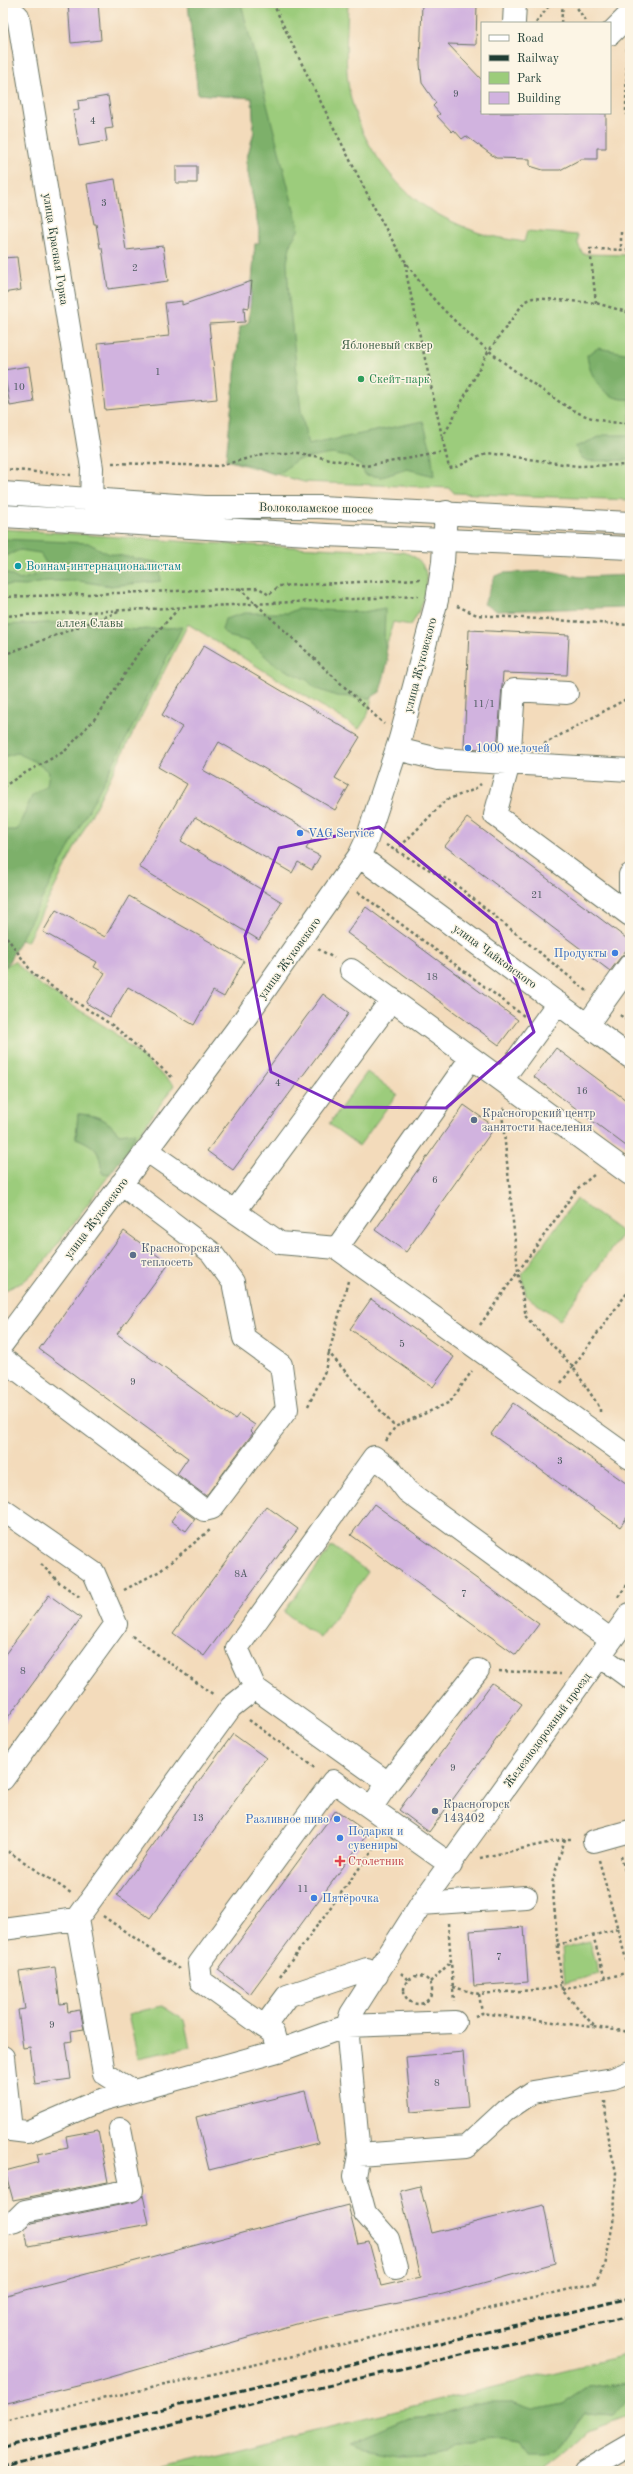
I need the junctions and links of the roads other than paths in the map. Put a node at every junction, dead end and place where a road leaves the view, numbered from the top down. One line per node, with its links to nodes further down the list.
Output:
1 (515, 3): 3 (street)
2 (3, 4): 5 (street, улица Красная Горка)
3 (514, 22)
4 (3, 493): 5 (street, Волоколамское шоссе)
5 (91, 501): 6 (street, Волоколамское шоссе)
6 (446, 512): 8 (street, Волоколамское шоссе); 9 (street, улица Жуковского)
7 (3, 516): 9 (street, Волоколамское шоссе)
8 (630, 523)
9 (444, 541): 10 (street, Волоколамское шоссе); 12 (street, улица Жуковского)
10 (630, 548)
11 (568, 692): 13 (street)
12 (397, 748): 13 (street); 15 (street, улица Жуковского)
13 (509, 763): 14 (street); 18 (street)
14 (630, 770)
15 (359, 856): 22 (street, улица Чайковского); 27 (street, улица Жуковского)
16 (630, 875): 17 (street)
17 (630, 892)
18 (630, 915)
19 (630, 965): 23 (street)
20 (351, 970): 21 (street)
21 (392, 999): 25 (street); 30 (street)
22 (558, 1003): 23 (street, улица Чайковского); 26 (street)
23 (587, 1024): 24 (street, улица Чайковского)
24 (630, 1057)
25 (471, 1058): 26 (street); 31 (street)
26 (509, 1086): 28 (street)
27 (146, 1150): 29 (street, улица Жуковского); 30 (street)
28 (630, 1174)
29 (121, 1184): 32 (street, улица Жуковского); 33 (street)
30 (235, 1212): 31 (street)
31 (345, 1254): 34 (street)
32 (3, 1343)
33 (3, 1359)
34 (630, 1458)
35 (6, 1517): 41 (street)
36 (630, 1614): 37 (street, Железнодорожный проезд)
37 (614, 1644): 39 (street); 40 (street); 46 (street, Железнодорожный проезд)
38 (478, 1670): 42 (street)
39 (630, 1678)
40 (255, 1688): 42 (street); 49 (street)
41 (3, 1779)
42 (388, 1782): 43 (street)
43 (372, 1808): 46 (street); 54 (street)
44 (623, 1833): 45 (street)
45 (594, 1841)
46 (451, 1865): 48 (street, Железнодорожный проезд)
47 (526, 1897): 48 (street)
48 (421, 1904): 51 (street, Железнодорожный проезд)
49 (77, 1919): 50 (street); 58 (street)
50 (3, 1929)
51 (377, 1975): 53 (street, Железнодорожный проезд); 54 (street)
52 (455, 2022): 53 (street)
53 (347, 2026): 55 (street); 61 (street)
54 (264, 2027): 55 (street)
55 (278, 2051): 58 (street)
56 (3, 2057): 59 (street)
57 (622, 2076): 61 (street)
58 (132, 2091): 59 (street)
59 (7, 2129)
60 (120, 2129): 62 (street)
61 (359, 2156): 63 (street)
62 (3, 2224)
63 (396, 2268)
64 (630, 2445): 65 (street)
65 (596, 2468)

